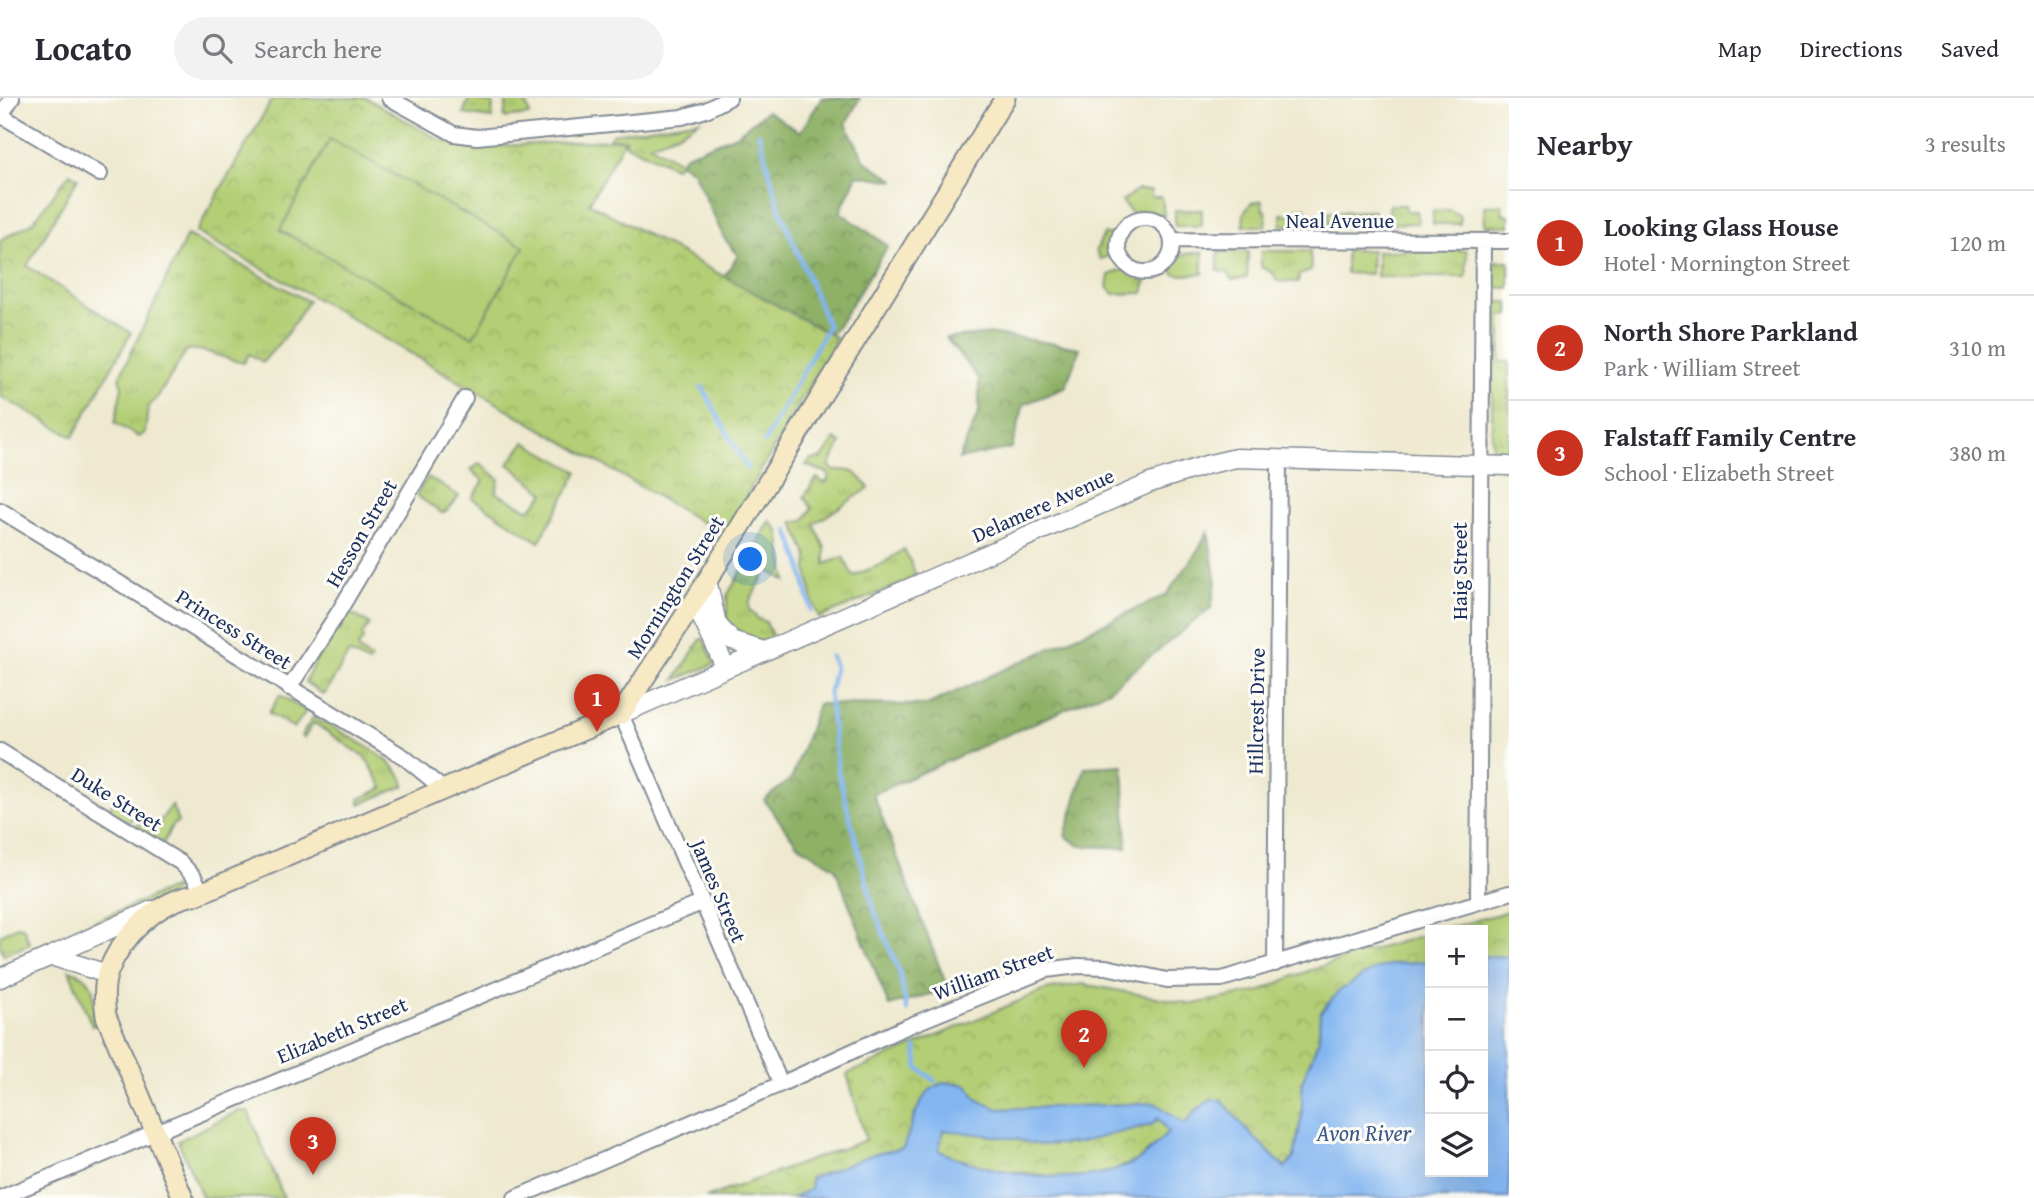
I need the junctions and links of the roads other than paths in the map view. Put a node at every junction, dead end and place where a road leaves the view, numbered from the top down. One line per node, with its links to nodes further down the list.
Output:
1 (12, 98): 5 (street)
2 (389, 98): 3 (street)
3 (729, 98)
4 (1005, 98): 15 (main road, Mornington Street)
5 (1, 116): 6 (street)
6 (100, 174)
7 (1172, 240): 8 (street, Neal Avenue)
8 (1483, 241): 9 (street, Neal Avenue); 12 (street, Haig Street)
9 (1509, 241)
10 (465, 398): 19 (street, Hesson Street)
11 (1279, 458): 12 (street, Delamere Avenue); 17 (street, Delamere Avenue); 29 (street, Hillcrest Drive)
12 (1481, 466): 13 (street, Delamere Avenue); 25 (street, Haig Street)
13 (1509, 466)
14 (0, 510): 19 (street, Princess Street)
15 (707, 580): 16 (main road, Mornington Street); 17 (street)
16 (694, 602): 18 (street); 20 (main road, Mornington Street)
17 (764, 651): 18 (street, Delamere Avenue)
18 (726, 668): 20 (street, Delamere Avenue)
19 (289, 688): 22 (street, Princess Street)
20 (621, 714): 22 (main road); 26 (street, James Street)
21 (0, 751): 23 (street, Duke Street)
22 (443, 789): 23 (main road)
23 (202, 892): 27 (main road)
24 (1509, 893): 25 (street, William Street)
25 (1478, 902): 29 (street, William Street)
26 (701, 903): 32 (street, James Street); 33 (street, Elizabeth Street)
27 (165, 904): 28 (street); 30 (main road)
28 (51, 956): 30 (street); 31 (street)
29 (1275, 964): 32 (street, William Street)
30 (107, 974): 33 (main road)
31 (0, 978)
32 (781, 1084): 36 (street, William Street)
33 (155, 1132): 34 (street, Elizabeth Street); 35 (main road)
34 (0, 1198)
35 (183, 1198)
36 (515, 1198)

